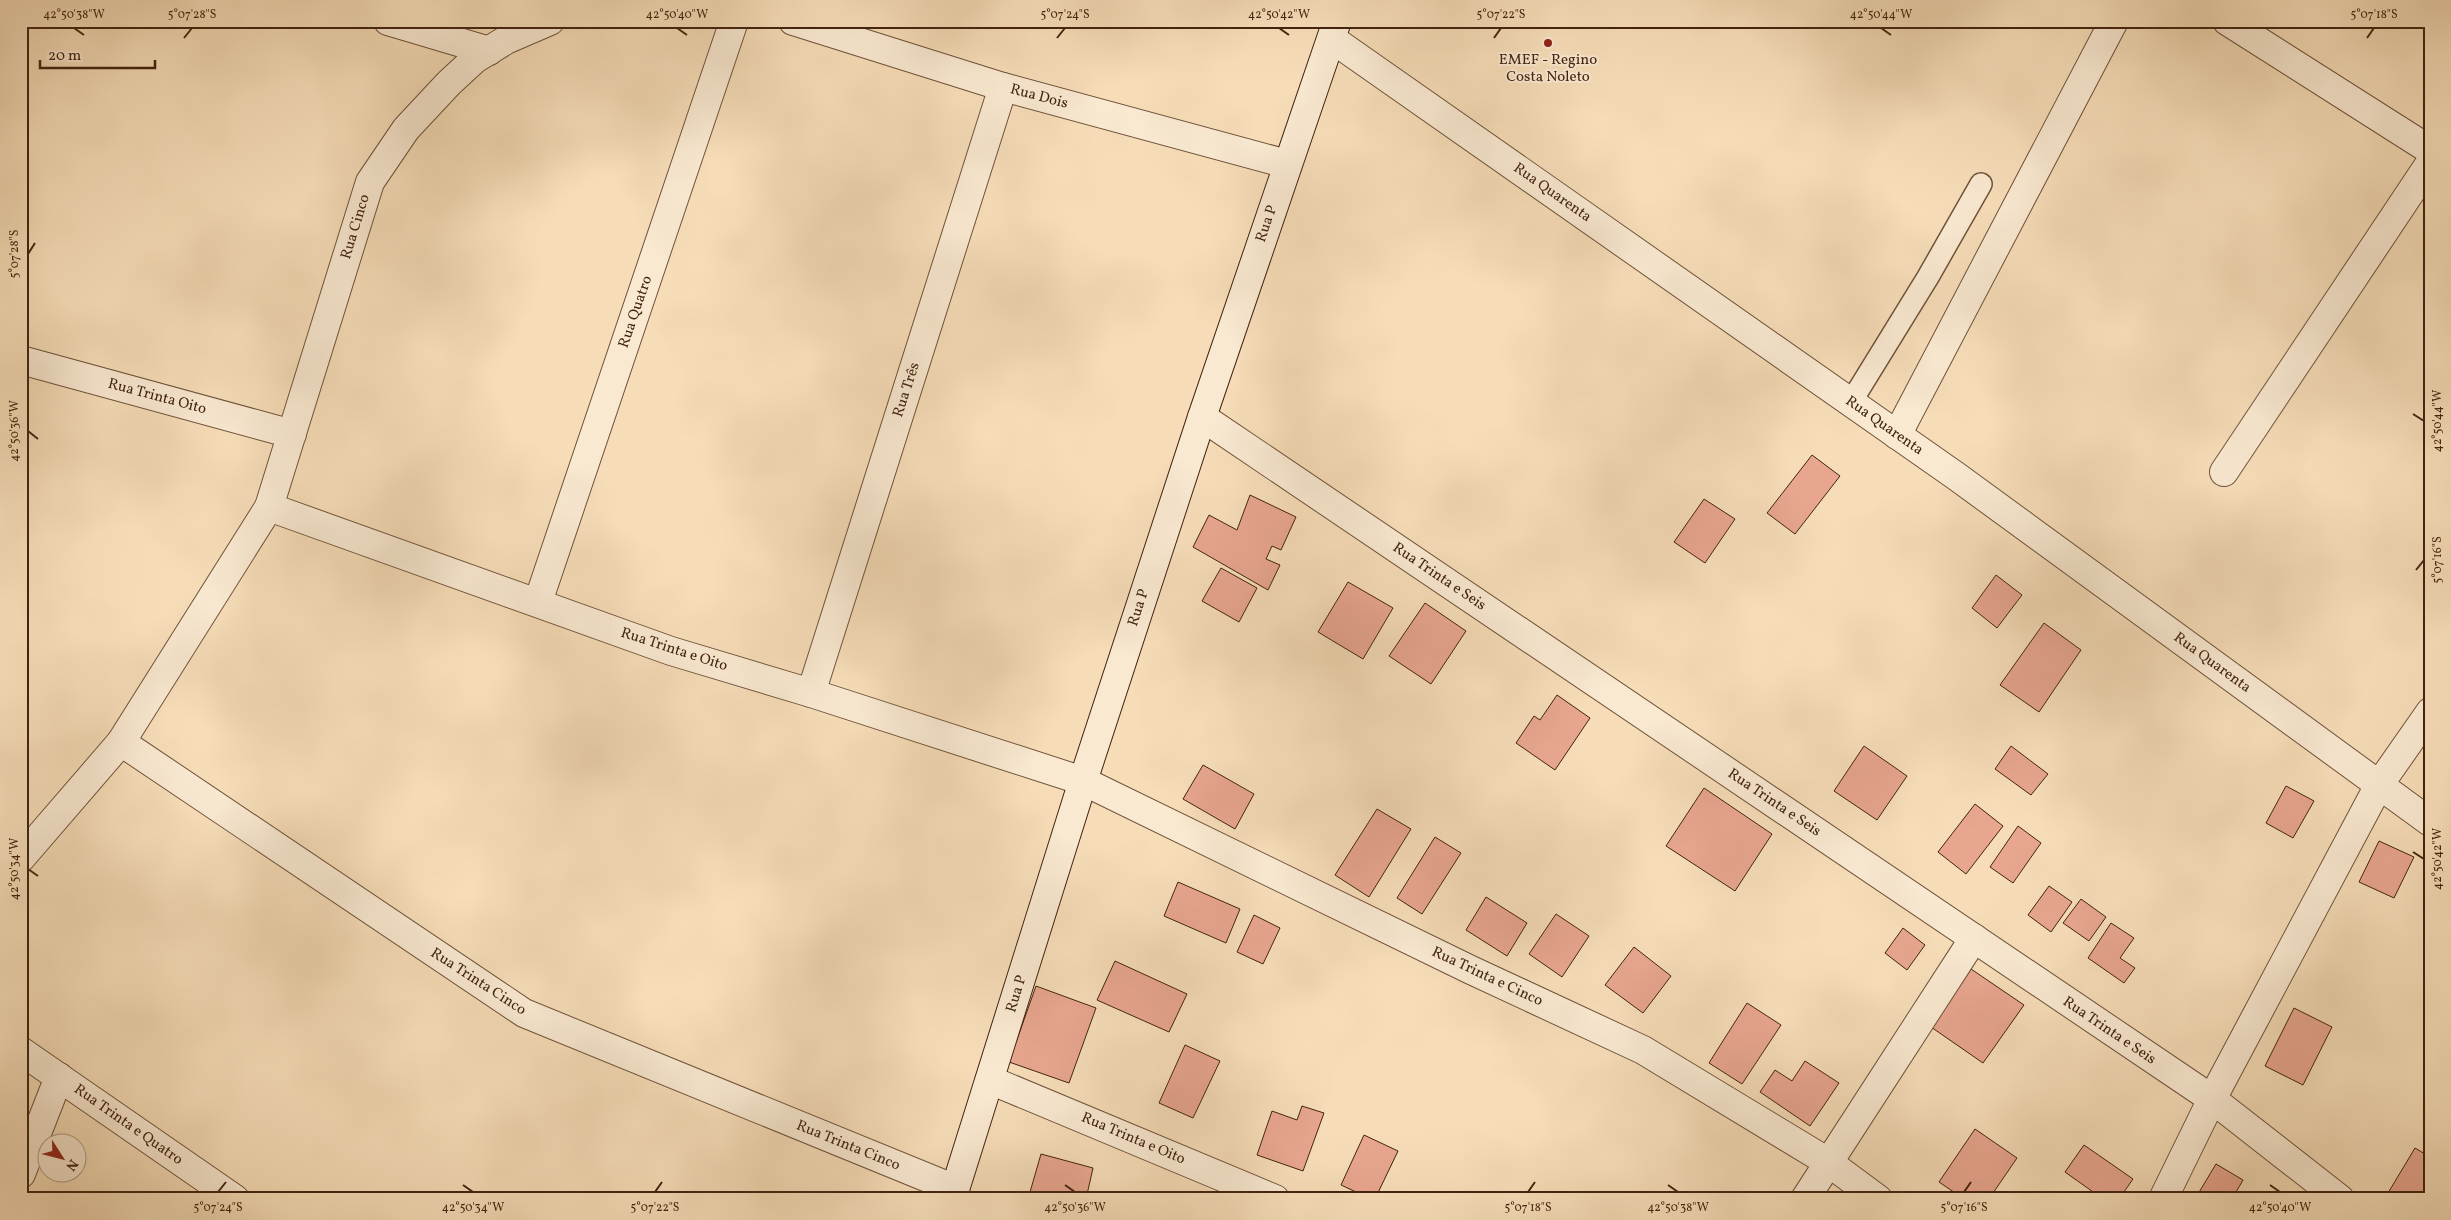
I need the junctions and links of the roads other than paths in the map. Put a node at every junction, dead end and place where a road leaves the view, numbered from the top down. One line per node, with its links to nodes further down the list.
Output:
1 (388, 21): 8 (street)
2 (550, 21): 8 (street, Rua Cinco)
3 (734, 21): 21 (street, Rua Quatro)
4 (793, 21): 9 (street, Rua Dois)
5 (2114, 21): 18 (street)
6 (2227, 21): 10 (street)
7 (1334, 30): 12 (street, Rua P); 15 (street, Rua Quarenta)
8 (489, 50): 17 (street, Rua Cinco)
9 (1003, 87): 12 (street, Rua Dois); 22 (street, Rua Três)
10 (2430, 150)
11 (2430, 163): 19 (street)
12 (1287, 164): 16 (street, Rua P)
13 (1981, 184): 15 (lane)
14 (21, 360): 17 (street, Rua Trinta Oito)
15 (1851, 402): 18 (street, Rua Quarenta)
16 (1202, 417): 25 (street, Rua P); 29 (street, Rua Trinta e Seis)
17 (292, 434): 20 (street, Rua Cinco)
18 (1897, 434): 26 (street, Rua Quarenta)
19 (2224, 472)
20 (269, 507): 21 (street, Rua Trinta e Oito); 24 (street, Rua Cinco)
21 (538, 602): 22 (street, Rua Trinta e Oito)
22 (811, 693): 25 (street, Rua Trinta e Oito)
23 (2430, 712): 26 (street)
24 (121, 742): 28 (street, Rua Cinco); 36 (street, Rua Trinta Cinco)
25 (1083, 780): 32 (street, Rua P); 34 (street, Rua Trinta e Cinco)
26 (2379, 785): 27 (street, Rua Quarenta); 33 (street)
27 (2430, 822)
28 (21, 858)
29 (1974, 938): 33 (street, Rua Trinta e Seis); 34 (street)
30 (21, 1051): 31 (street, Rua Trinta e Quatro)
31 (59, 1077): 35 (street); 37 (street, Rua Trinta e Quatro)
32 (990, 1080): 36 (street, Rua P); 38 (street, Rua Trinta e Oito)
33 (2212, 1099): 41 (street); 42 (street, Rua Trinta e Seis)
34 (1828, 1162): 39 (street); 40 (street, Rua Trinta e Cinco)
35 (21, 1174)
36 (953, 1194)
37 (235, 1199)
38 (1275, 1199)
39 (1805, 1199)
40 (1878, 1199)
41 (2163, 1199)
42 (2340, 1199)

